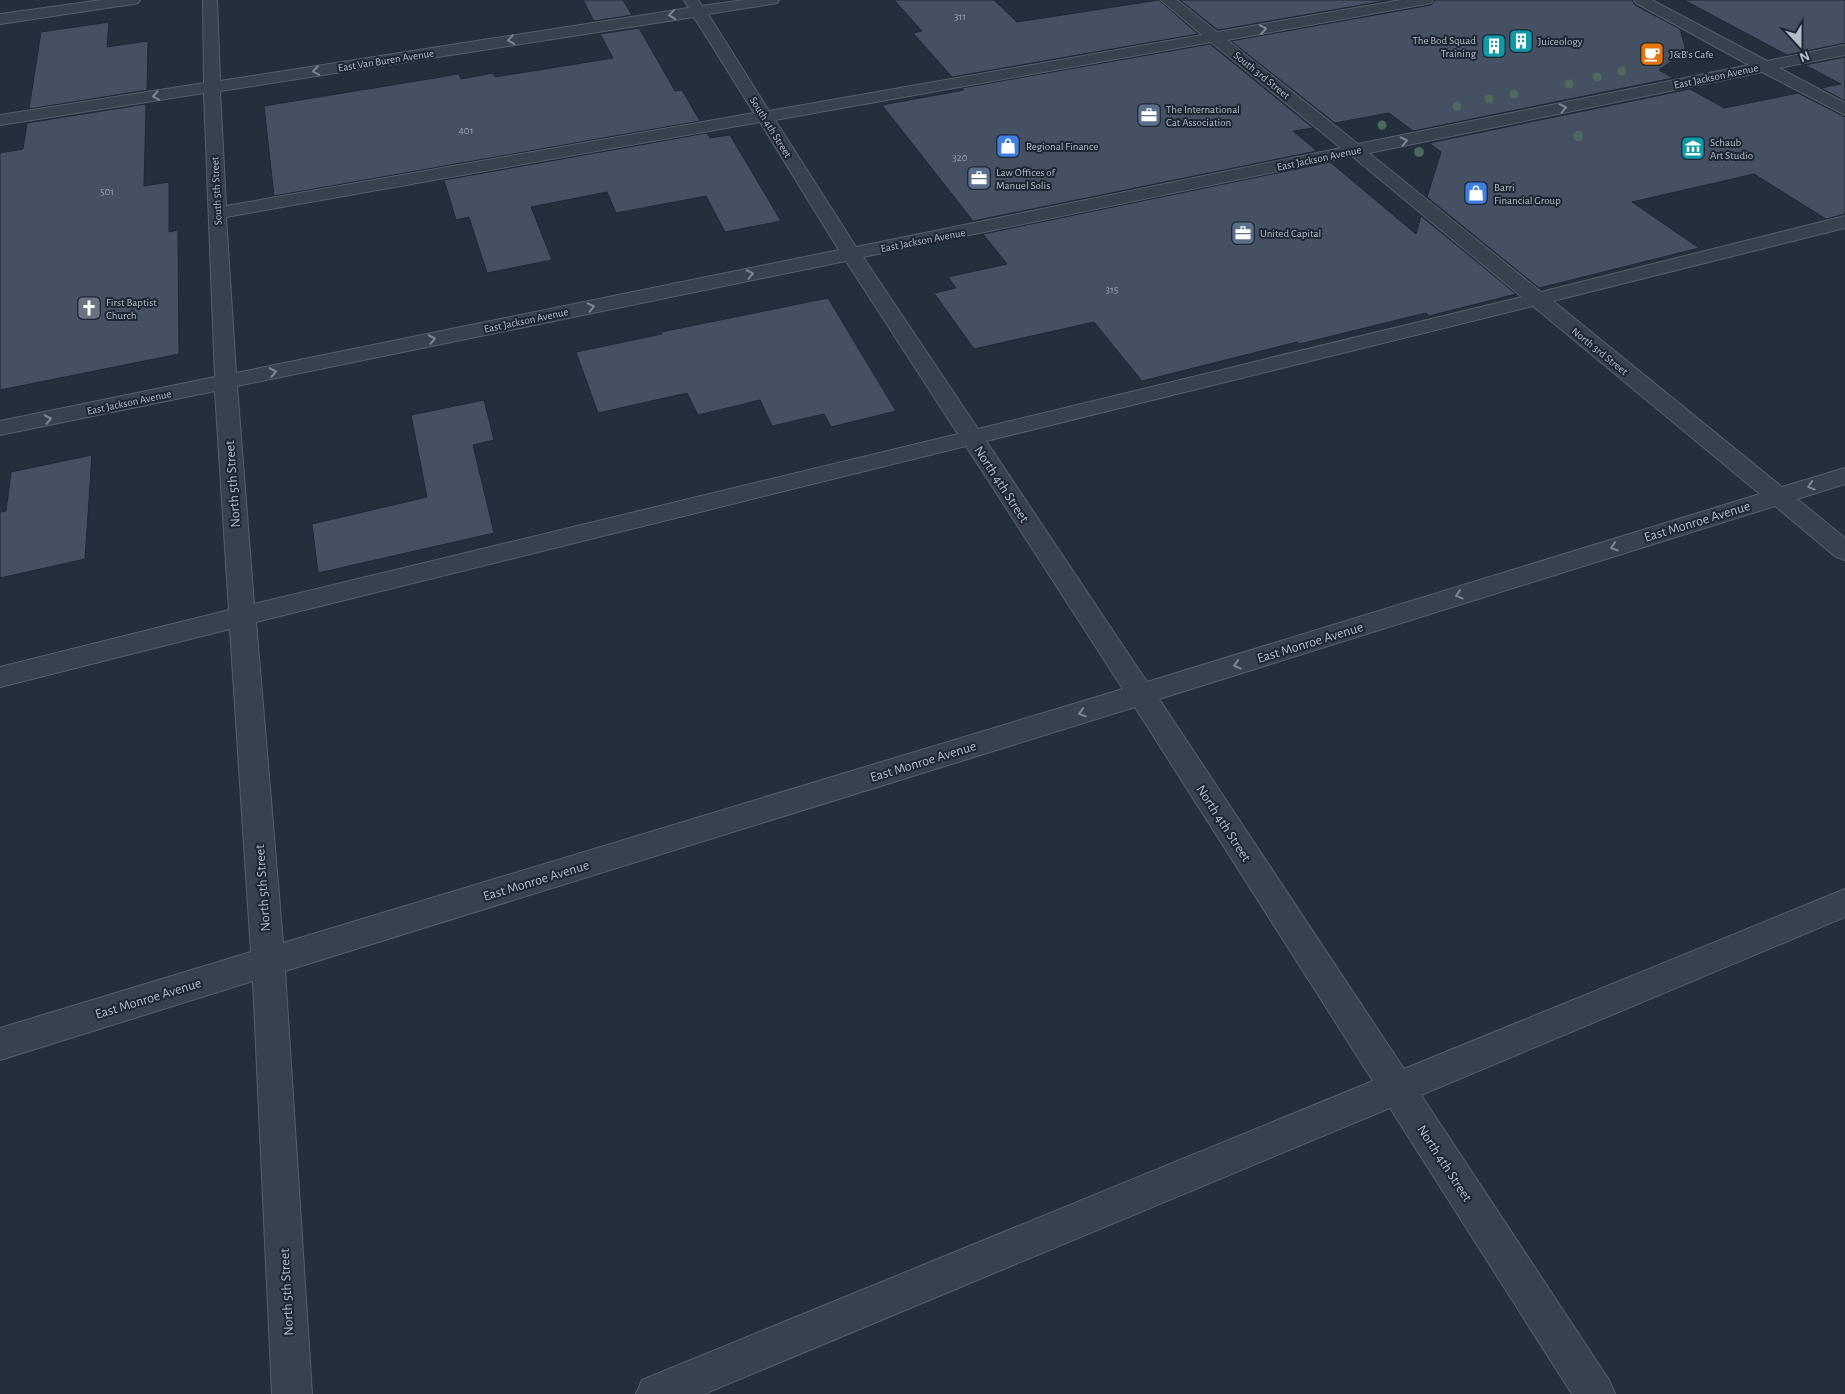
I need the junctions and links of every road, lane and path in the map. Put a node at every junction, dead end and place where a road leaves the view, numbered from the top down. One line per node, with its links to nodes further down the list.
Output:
1 (133, 0): 8 (street)
2 (210, 0): 12 (street, South 5th Street)
3 (772, 0): 7 (street, East Van Buren Avenue)
4 (1168, 0): 9 (street, South 3rd Street)
5 (1426, 0): 9 (street, one-way to 5)
6 (1641, 0): 11 (street)
7 (695, 5): 12 (street, East Van Buren Avenue, one-way to 12); 14 (street, South 4th Street)
8 (0, 19)
9 (1215, 38): 14 (street); 16 (street, South 3rd Street)
10 (1845, 50): 11 (street, East Jackson Avenue)
11 (1764, 66): 13 (street); 16 (street, East Jackson Avenue, one-way to 11)
12 (211, 87): 15 (street, East Van Buren Avenue, one-way to 15); 17 (street, South 5th Street)
13 (1845, 110)
14 (764, 116): 17 (street); 19 (street, South 4th Street)
15 (0, 120)
16 (1356, 151): 19 (street, East Jackson Avenue); 20 (street, North 3rd Street)
17 (217, 213): 21 (street, South 5th Street)
18 (1845, 222): 20 (street)
19 (851, 254): 21 (street, East Jackson Avenue, one-way to 19); 23 (street, North 4th Street)
20 (1538, 300): 23 (street); 25 (street, North 3rd Street)
21 (225, 382): 22 (street, East Jackson Avenue, one-way to 21); 27 (street, North 5th Street)
22 (0, 428)
23 (972, 438): 27 (street); 29 (street, North 4th Street)
24 (1845, 476): 25 (street, East Monroe Avenue, one-way to 25)
25 (1778, 496): 26 (street, North 3rd Street); 29 (street, East Monroe Avenue, one-way to 29)
26 (1845, 551)
27 (242, 616): 28 (street); 31 (street, North 5th Street)
28 (0, 677)
29 (1141, 694): 31 (street, East Monroe Avenue, one-way to 31); 33 (street, North 4th Street)
30 (1845, 903): 33 (street)
31 (268, 961): 32 (street, East Monroe Avenue); 34 (street, North 5th Street)
32 (0, 1044)
33 (1396, 1088): 35 (street); 36 (street, North 4th Street)
34 (292, 1394)
35 (656, 1394)
36 (1595, 1394)

